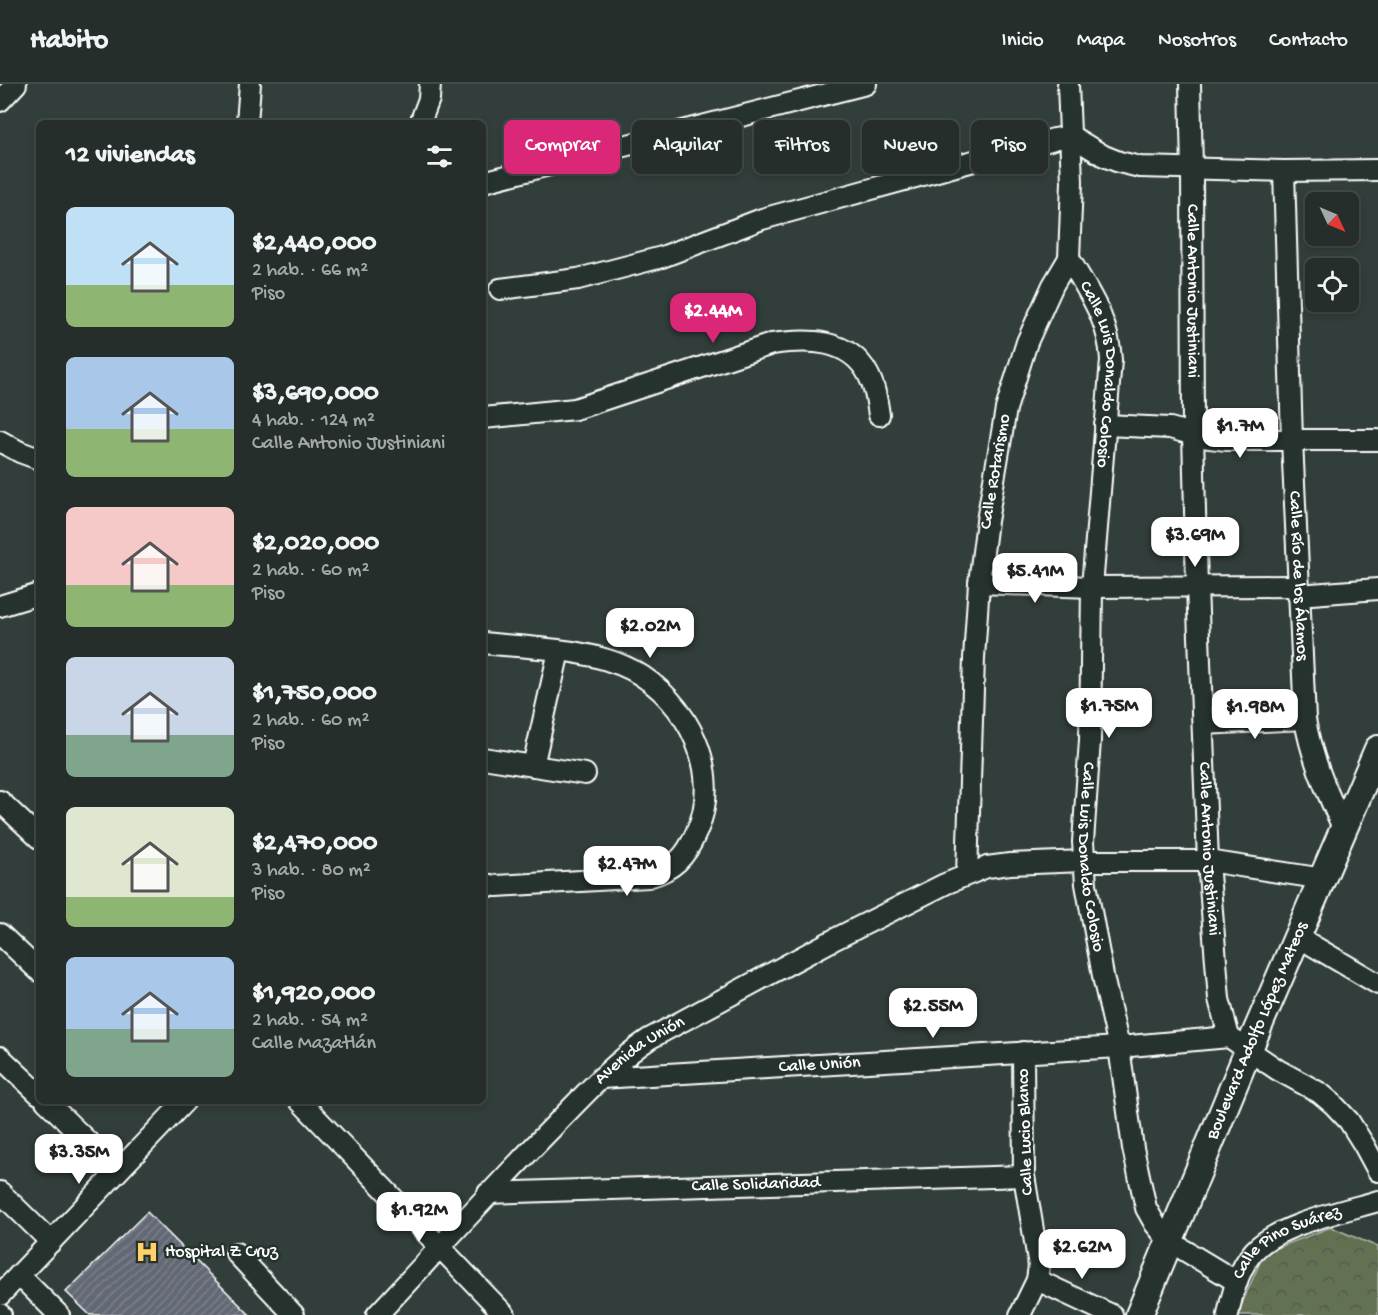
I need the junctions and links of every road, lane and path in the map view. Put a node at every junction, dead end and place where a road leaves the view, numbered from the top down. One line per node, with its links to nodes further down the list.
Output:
1 (16, 84): 8 (street)
2 (250, 84): 9 (street)
3 (444, 84): 7 (street)
4 (866, 84): 15 (street)
5 (1068, 84): 11 (street, Calle Rotarismo)
6 (1190, 84): 12 (street, Calle Antonio Justiniani)
7 (429, 92): 10 (street)
8 (0, 101)
9 (247, 120)
10 (421, 120)
11 (1071, 136): 12 (street); 16 (street, Calle Rotarismo); 17 (street)
12 (1192, 169): 14 (street); 21 (street, Calle Antonio Justiniani)
13 (1378, 170): 14 (street)
14 (1284, 171): 22 (street, Calle Río de los Álamos)
15 (486, 181)
16 (1069, 258): 20 (street, Calle Luis Donaldo Colosio); 26 (street, Calle Rotarismo)
17 (500, 289)
18 (879, 415): 19 (street)
19 (486, 418)
20 (1105, 425): 21 (street); 28 (street, Calle Luis Donaldo Colosio)
21 (1193, 434): 22 (street); 27 (street, Calle Antonio Justiniani)
22 (1292, 440): 23 (street); 30 (street, Calle Río de los Álamos)
23 (1378, 440)
24 (0, 441): 25 (street)
25 (36, 458)
26 (979, 583): 28 (street); 46 (street, Calle Rotarismo)
27 (1197, 586): 28 (street); 30 (street); 36 (street, Calle Antonio Justiniani)
28 (1092, 587): 44 (street, Calle Luis Donaldo Colosio)
29 (1378, 589): 30 (street)
30 (1298, 590): 35 (street, Calle Río de los Álamos)
31 (36, 595): 32 (street)
32 (0, 606)
33 (486, 643): 34 (street)
34 (559, 651): 39 (street); 48 (street)
35 (1305, 720): 36 (street); 42 (street, Calle Río de los Álamos)
36 (1203, 724): 45 (street, Calle Antonio Justiniani)
37 (1378, 749): 42 (main road, Boulevard Adolfo López Mateos)
38 (486, 758): 39 (street)
39 (533, 766): 40 (street)
40 (585, 774)
41 (0, 801): 43 (street)
42 (1344, 830): 47 (main road, Boulevard Adolfo López Mateos)
43 (36, 835)
44 (1084, 861): 45 (street, Avenida Unión); 46 (street, Avenida Unión); 54 (street, Calle Luis Donaldo Colosio)
45 (1208, 861): 47 (street, Avenida Unión); 53 (street, Calle Antonio Justiniani)
46 (967, 873): 57 (street, Avenida Unión)
47 (1324, 879): 50 (main road, Boulevard Adolfo López Mateos)
48 (486, 884)
49 (0, 934): 51 (street)
50 (1298, 937): 52 (street); 53 (main road, Boulevard Adolfo López Mateos)
51 (36, 968)
52 (1378, 984)
53 (1239, 1044): 54 (street, Calle Unión); 63 (street); 68 (main road, Boulevard Adolfo López Mateos)
54 (1119, 1047): 55 (street, Calle Unión); 68 (street, Calle Luis Donaldo Colosio)
55 (1023, 1052): 57 (street, Calle Unión); 64 (street, Calle Lucio Blanco)
56 (0, 1057): 58 (street)
57 (601, 1078): 66 (street, Avenida Unión)
58 (36, 1091)
59 (49, 1104): 62 (street)
60 (178, 1104): 62 (street)
61 (303, 1104): 70 (street)
62 (118, 1171): 69 (street)
63 (1378, 1172)
64 (1024, 1176): 66 (street, Calle Solidaridad); 73 (street, Calle Lucio Blanco)
65 (0, 1192): 69 (street)
66 (488, 1193): 70 (street, Avenida Unión)
67 (1378, 1201): 74 (street, Calle Pino Suárez)
68 (1169, 1241): 74 (street); 82 (main road, Boulevard Adolfo López Mateos)
69 (51, 1242): 72 (street)
70 (440, 1248): 78 (street, Avenida Unión); 79 (street)
71 (236, 1253): 77 (street)
72 (19, 1275): 75 (street); 76 (street)
73 (1036, 1280): 80 (street, Calle Lucio Blanco); 81 (street)
74 (1237, 1282): 83 (street, Calle Pino Suárez)
75 (0, 1295)
76 (59, 1315)
77 (294, 1315)
78 (377, 1315)
79 (505, 1315)
80 (1020, 1315)
81 (1112, 1315)
82 (1139, 1315)
83 (1228, 1315)

